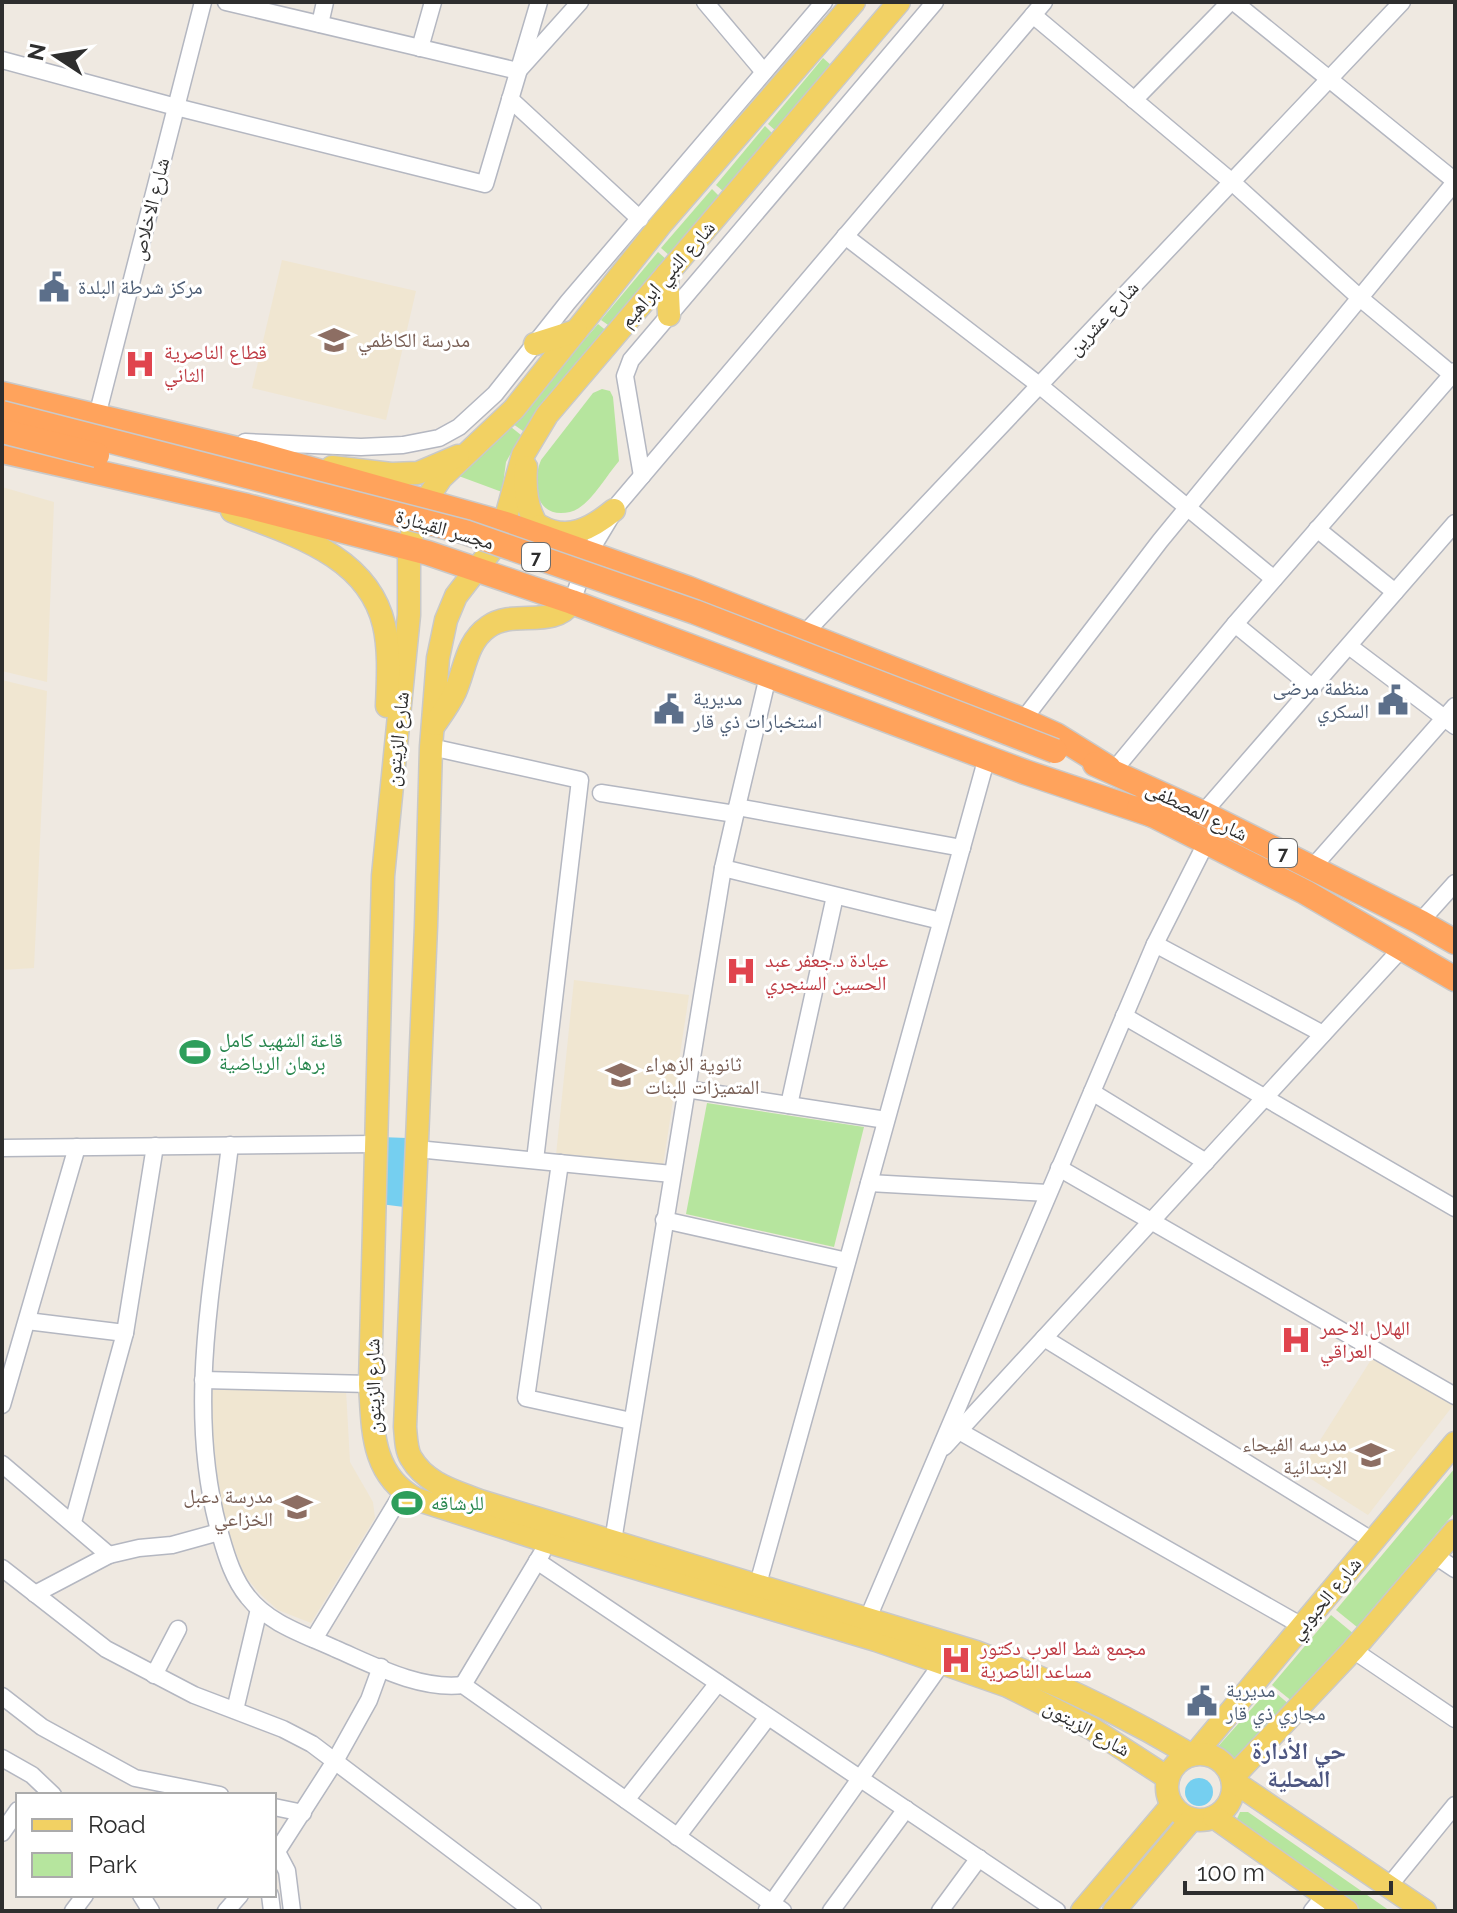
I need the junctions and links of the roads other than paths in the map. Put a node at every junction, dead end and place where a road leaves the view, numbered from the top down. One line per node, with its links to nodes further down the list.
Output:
1 (203, 2): 23 (street, شارع الاخلاص)
2 (226, 2): 15 (street)
3 (325, 2): 15 (street)
4 (433, 2): 16 (street)
5 (539, 2): 18 (street)
6 (580, 2): 18 (street)
7 (705, 2): 19 (street)
8 (824, 2): 19 (street)
9 (854, 2): 31 (main road, شارع النبي ابراهيم)
10 (899, 2): 28 (main road, شارع النبي ابراهيم)
11 (935, 2): 30 (street)
12 (1232, 2): 20 (street); 22 (street)
13 (1402, 2): 20 (street, شارع عشرين)
14 (1038, 8): 22 (street); 27 (street)
15 (320, 24): 16 (street)
16 (420, 48): 18 (street)
17 (2, 60): 23 (street)
18 (518, 71): 21 (street)
19 (764, 72): 26 (street)
20 (1328, 80): 24 (street, شارع عشرين); 25 (street)
21 (510, 99): 23 (street); 26 (street)
22 (1134, 100): 24 (street)
23 (176, 107): 37 (street, شارع الاخلاص)
24 (1232, 182): 29 (street); 34 (street, شارع عشرين)
25 (1455, 182): 29 (street)
26 (640, 219): 32 (street)
27 (845, 236): 34 (street); 44 (street)
28 (667, 274): 30 (main road); 40 (main road, شارع النبي ابراهيم)
29 (1360, 298): 33 (street); 48 (street)
30 (669, 315): 44 (street)
31 (576, 331): 32 (main road); 42 (main road, شارع النبي ابراهيم)
32 (535, 344): 39 (street)
33 (1454, 374): 54 (street)
34 (1039, 385): 48 (street); 63 (street, شارع عشرين)
35 (2, 394): 37 (highway)
36 (2, 413): 71 (highway, مجسر القيثارة / 7, bridge)
37 (97, 416): 39 (highway)
38 (2, 431): 71 (highway, مجسر القيثارة / 7, bridge)
39 (193, 439): 43 (highway)
40 (527, 447): 50 (main road); 52 (main road, شارع النبي ابراهيم)
41 (2, 451): 46 (highway)
42 (466, 453): 43 (main road); 47 (main road, شارع النبي ابراهيم)
43 (284, 461): 45 (highway)
44 (642, 476): 49 (street)
45 (332, 477): 47 (highway); 53 (highway)
46 (163, 486): 53 (highway); 81 (main road)
47 (426, 500): 52 (highway); 56 (main road, شارع النبي ابراهيم)
48 (1188, 507): 59 (street); 68 (street)
49 (614, 510): 50 (main road); 57 (street)
50 (532, 518): 55 (main road)
51 (1455, 523): 60 (street)
52 (506, 524): 55 (highway); 58 (main road, شارع النبي ابراهيم)
53 (319, 525): 56 (highway)
54 (1317, 529): 59 (street); 60 (street)
55 (552, 541): 57 (highway)
56 (409, 548): 58 (highway); 81 (main road, شارع الزيتون)
57 (589, 553): 61 (street); 63 (highway)
58 (478, 570): 61 (highway); 69 (main road, شارع الزيتون)
59 (1274, 579): 62 (street)
60 (1395, 592): 64 (street)
61 (572, 602): 65 (highway); 69 (main road)
62 (1235, 624): 66 (street); 72 (street)
63 (804, 634): 68 (highway)
64 (1349, 646): 66 (street); 67 (street)
65 (768, 676): 70 (highway); 74 (street)
66 (1313, 688): 75 (street)
67 (1452, 716): 80 (street)
68 (1023, 720): 72 (highway)
69 (432, 738): 102 (main road, شارع الزيتون); 103 (street)
70 (987, 757): 76 (highway); 78 (street)
71 (1053, 758): 72 (highway, 7); 76 (highway, 7)
72 (1111, 769): 75 (highway, شارع المصطفى / 7)
73 (601, 793): 74 (street)
74 (736, 811): 78 (street); 79 (street)
75 (1203, 813): 80 (highway, شارع المصطفى / 7)
76 (1153, 815): 77 (highway, شارع المصطفى / 7)
77 (1207, 841): 87 (street); 88 (highway, شارع المصطفى / 7)
78 (962, 848): 84 (street)
79 (723, 868): 83 (street); 92 (street)
80 (1312, 868): 85 (highway, شارع المصطفى / 7)
81 (383, 876): 97 (main road, شارع الزيتون)
82 (1455, 883): 85 (street)
83 (835, 896): 84 (street); 95 (street)
84 (941, 921): 96 (street)
85 (1420, 922): 86 (highway, شارع المصطفى / 7)
86 (1455, 942)
87 (1155, 944): 90 (street); 91 (street)
88 (1403, 947): 89 (highway, شارع المصطفى / 7); 91 (street)
89 (1455, 979)
90 (1124, 1016): 93 (street); 94 (street)
91 (1323, 1034): 94 (street)
92 (686, 1089): 95 (street); 107 (street)
93 (1092, 1092): 104 (street); 106 (street)
94 (1264, 1098): 104 (street); 112 (street)
95 (789, 1105): 96 (street)
96 (886, 1120): 108 (street)
97 (376, 1144): 98 (street); 110 (main road, شارع الزيتون)
98 (230, 1145): 99 (street); 121 (street)
99 (155, 1146): 100 (street); 119 (street)
100 (77, 1147): 101 (street); 118 (street)
101 (2, 1148)
102 (417, 1149): 103 (street); 111 (main road, شارع الزيتون)
103 (535, 1160): 105 (street)
104 (1206, 1162): 114 (street)
105 (560, 1163): 107 (street); 125 (street)
106 (1059, 1168): 109 (street); 114 (street)
107 (672, 1174): 113 (street)
108 (869, 1183): 109 (street); 115 (street)
109 (1048, 1193): 128 (street)
110 (375, 1207): 111 (main road); 116 (main road, شارع الزيتون)
111 (414, 1208): 117 (main road, شارع الزيتون)
112 (1455, 1208)
113 (664, 1220): 115 (street); 125 (street)
114 (1152, 1220): 120 (street); 123 (street)
115 (847, 1261): 141 (street)
116 (374, 1283): 117 (main road); 122 (main road, شارع الزيتون)
117 (410, 1284): 134 (main road, شارع الزيتون)
118 (27, 1321): 119 (street); 124 (street)
119 (125, 1333): 131 (street)
120 (1044, 1338): 126 (street); 135 (street)
121 (203, 1380): 122 (street); 133 (street)
122 (370, 1384): 130 (main road, شارع الزيتون)
123 (1455, 1396)
124 (2, 1405)
125 (631, 1421): 134 (street)
126 (959, 1431): 128 (street); 145 (street)
127 (1455, 1443): 135 (main road, شارع الحبوبي)
128 (934, 1457): 144 (street)
129 (2, 1464): 131 (street)
130 (403, 1492): 136 (main road, شارع الزيتون); 147 (street)
131 (73, 1522): 137 (street)
132 (1455, 1531): 138 (main road)
133 (219, 1532): 137 (street); 143 (street)
134 (613, 1541): 141 (main road, شارع الزيتون)
135 (1373, 1541): 145 (main road, شارع الحبوبي)
136 (543, 1552): 149 (main road, شارع الزيتون); 152 (street); 153 (street)
137 (109, 1555): 142 (street)
138 (1434, 1555): 140 (street); 148 (main road)
139 (2, 1568): 142 (street)
140 (1455, 1569)
141 (758, 1584): 144 (main road, شارع الزيتون)
142 (35, 1594): 151 (street)
143 (259, 1609): 147 (street); 155 (street)
144 (868, 1618): 158 (main road, شارع الزيتون)
145 (1302, 1626): 158 (main road, شارع الحبوبي)
146 (178, 1629): 151 (street)
147 (314, 1639): 150 (street)
148 (1353, 1650): 157 (street); 163 (main road)
149 (942, 1663): 161 (street); 162 (main road, شارع الزيتون)
150 (381, 1667): 153 (street); 160 (street)
151 (154, 1675): 155 (street)
152 (718, 1683): 156 (street); 167 (street)
153 (463, 1685): 167 (street)
154 (2, 1696): 165 (street)
155 (235, 1710): 160 (street)
156 (768, 1717): 161 (street); 176 (street)
157 (1455, 1719)
158 (1193, 1755): 162 (main road); 163 (main road)
159 (2, 1758): 164 (street)
160 (335, 1761): 173 (street); 183 (street)
161 (860, 1778): 171 (street); 181 (street)
162 (1168, 1778): 168 (main road)
163 (1232, 1780): 174 (main road); 179 (main road)
164 (34, 1788)
165 (157, 1788): 166 (street)
166 (202, 1793)
167 (626, 1800): 176 (street)
168 (1172, 1805): 174 (main road); 187 (main road)
169 (1455, 1805): 179 (street)
170 (276, 1807): 173 (street)
171 (906, 1809): 178 (street); 184 (street)
172 (16, 1813): 175 (street)
173 (303, 1813): 177 (street)
174 (1203, 1818): 180 (main road); 188 (main road)
175 (2, 1833)
176 (677, 1837): 181 (street)
177 (276, 1854): 182 (street)
178 (979, 1858): 185 (street); 186 (street)
179 (1389, 1886): 190 (main road)
180 (1319, 1903): 189 (main road)
181 (773, 1908)
182 (292, 1911)
183 (533, 1911)
184 (831, 1911)
185 (940, 1911)
186 (1057, 1911)
187 (1082, 1911)
188 (1114, 1911)
189 (1347, 1911)
190 (1425, 1911)

